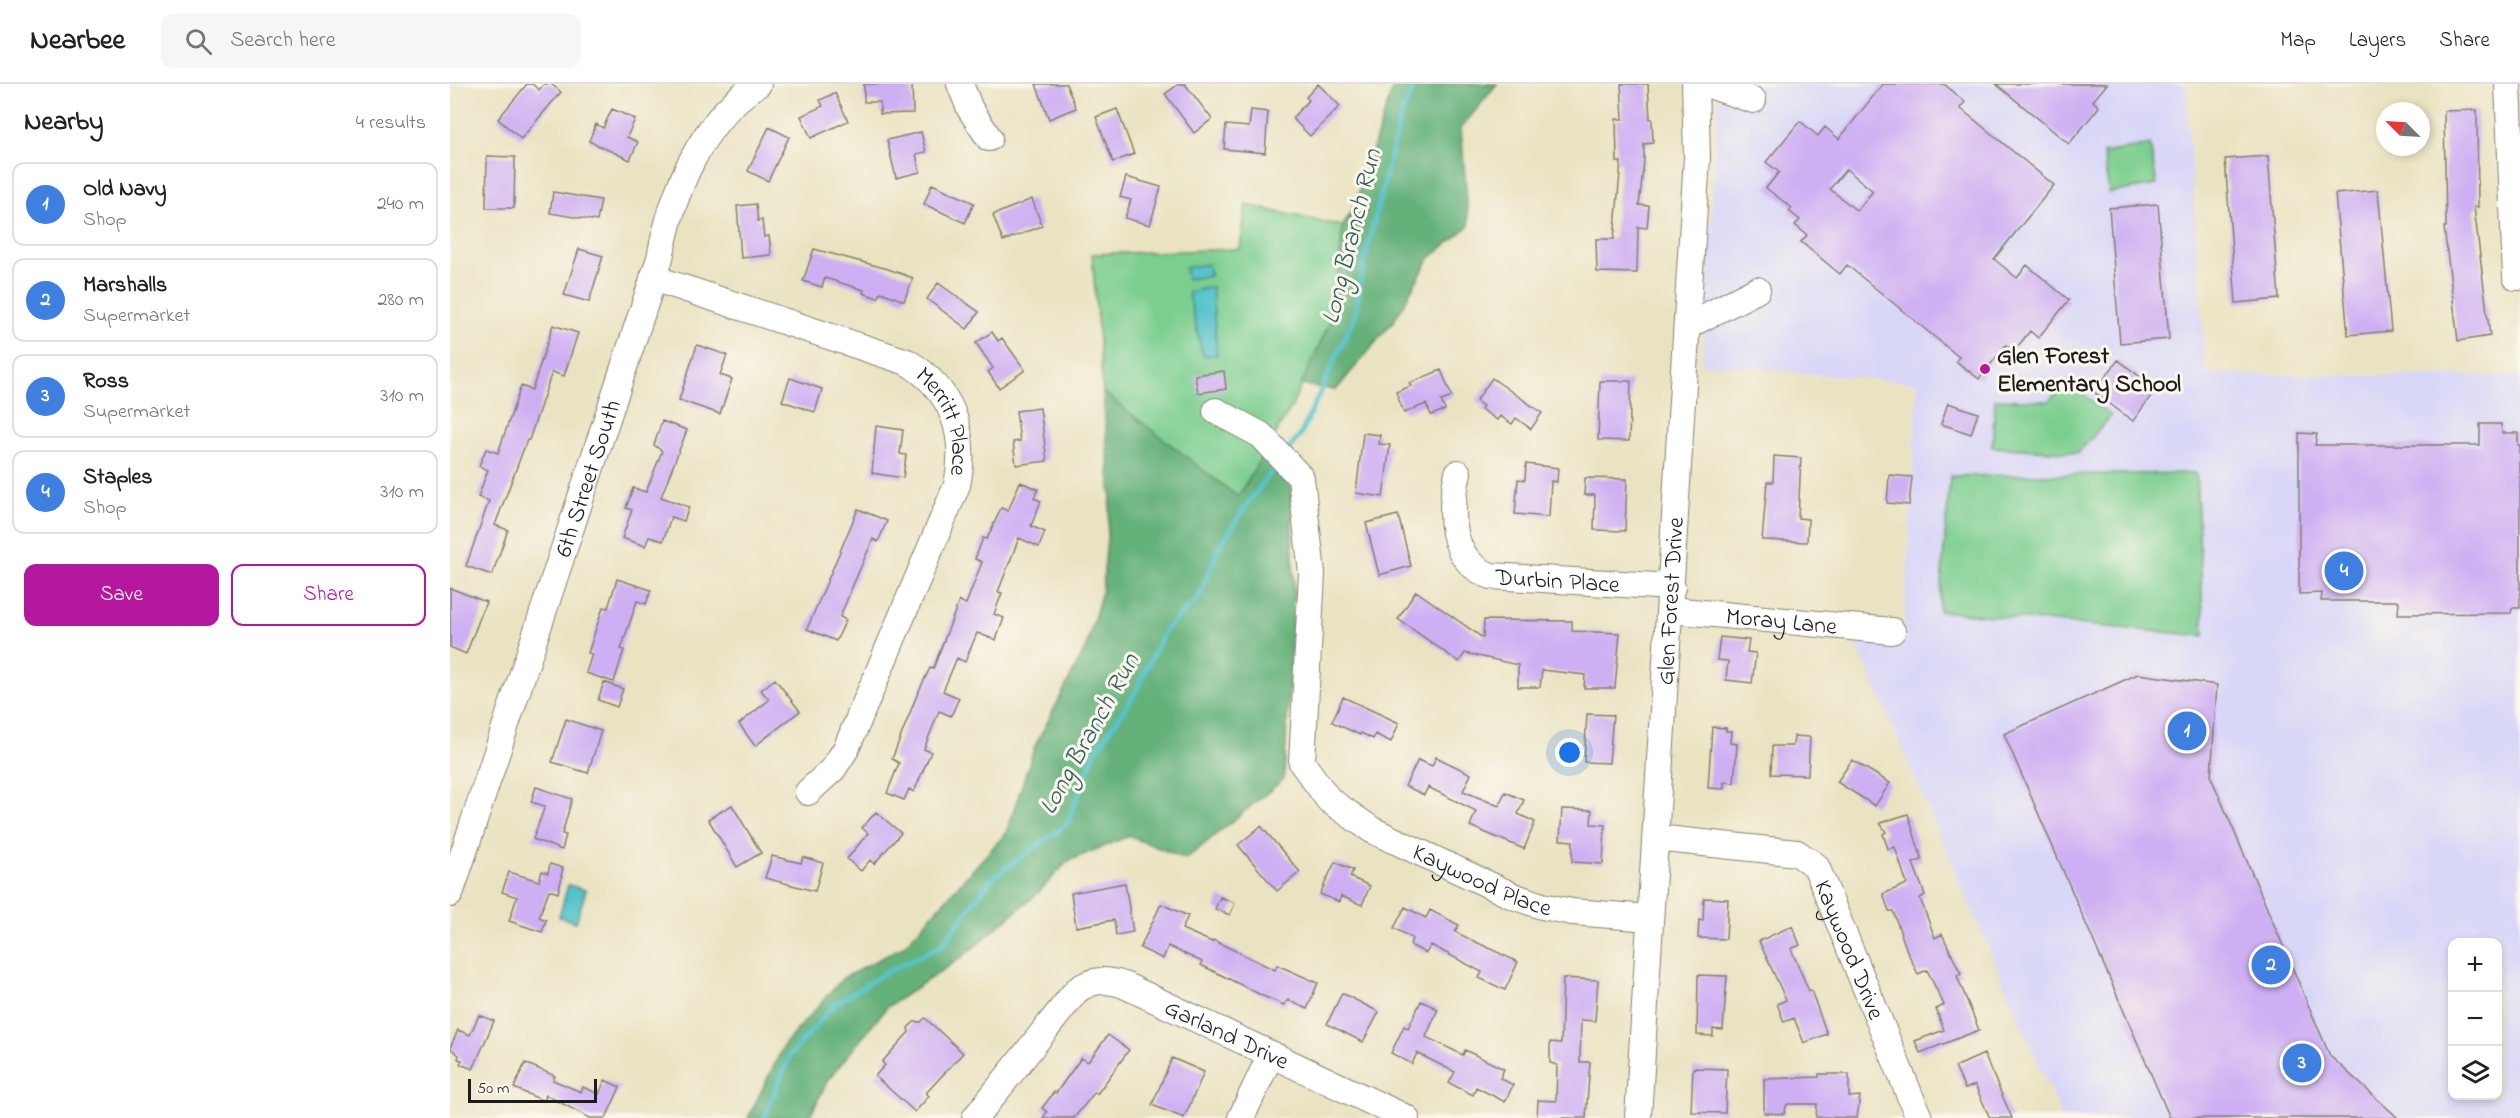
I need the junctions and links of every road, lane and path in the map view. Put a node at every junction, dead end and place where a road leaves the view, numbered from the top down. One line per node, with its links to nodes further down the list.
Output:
1 (758, 84): 10 (street, 6th Street South)
2 (960, 84): 7 (street)
3 (1695, 84): 12 (street, Glen Forest Drive)
4 (1706, 84): 6 (street)
5 (2508, 84): 8 (street)
6 (1753, 100)
7 (989, 138)
8 (2517, 195): 9 (street)
9 (2520, 277)
10 (653, 278): 17 (street, Merritt Place); 19 (street, 6th Street South)
11 (1757, 290): 12 (street)
12 (1687, 326): 15 (street, Glen Forest Drive)
13 (1216, 411): 20 (street, Kaywood Place)
14 (1458, 473): 15 (street, Durbin Place)
15 (1671, 599): 16 (street, Moray Lane); 18 (street, Glen Forest Drive)
16 (1892, 631)
17 (808, 792)
18 (1656, 838): 20 (street, Glen Forest Drive); 26 (street, Kaywood Drive)
19 (450, 894)
20 (1650, 918): 25 (street, Glen Forest Drive)
21 (1271, 1054): 22 (street, Garland Drive); 23 (street); 24 (street, Garland Drive)
22 (975, 1118)
23 (1242, 1118)
24 (1407, 1118)
25 (1638, 1118)
26 (1919, 1118)

